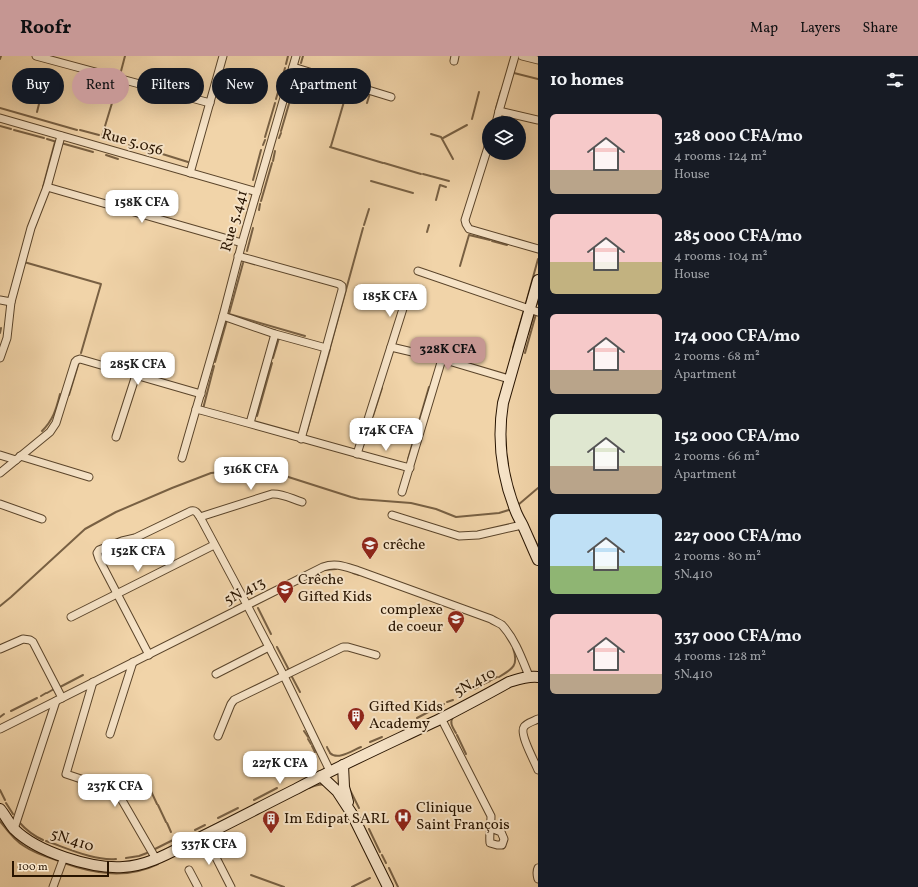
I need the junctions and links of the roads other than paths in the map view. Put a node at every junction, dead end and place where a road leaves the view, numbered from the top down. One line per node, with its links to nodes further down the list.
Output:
1 (36, 56): 8 (street)
2 (66, 56): 8 (street)
3 (223, 56): 11 (street)
4 (296, 56): 9 (street, Rue 5.441)
5 (515, 56): 12 (street)
6 (522, 56): 7 (street)
7 (538, 60)
8 (64, 64): 11 (street)
9 (292, 67): 10 (street); 20 (street, Rue 5.441)
10 (391, 97)
11 (210, 104): 18 (street)
12 (499, 112): 13 (street); 15 (street)
13 (498, 116)
14 (0, 118): 16 (street, Rue 5.056)
15 (538, 120)
16 (61, 136): 18 (street, Rue 5.056); 19 (street)
17 (484, 160): 22 (street)
18 (190, 173): 20 (street, Rue 5.056)
19 (47, 187): 21 (street); 28 (street)
20 (257, 192): 21 (street, Rue 5.441)
21 (242, 243): 23 (street, Rue 5.441)
22 (538, 249)
23 (238, 256): 30 (street, Rue 5.441); 33 (street)
24 (418, 271): 29 (street)
25 (538, 280): 29 (street)
26 (407, 296): 32 (street)
27 (0, 300): 28 (street)
28 (11, 302): 34 (street)
29 (534, 311): 37 (street)
30 (223, 316): 31 (street); 38 (street, Rue 5.441)
31 (275, 334): 33 (street); 40 (street)
32 (391, 347): 35 (street); 43 (street)
33 (326, 348): 42 (street)
34 (0, 358)
35 (442, 359): 37 (street); 47 (street)
36 (136, 375): 38 (street); 41 (street); 45 (street)
37 (509, 378): 56 (street)
38 (201, 394): 39 (street, Rue 5.441)
39 (196, 409): 40 (street); 46 (street, Rue 5.441)
40 (250, 423): 42 (street)
41 (116, 437)
42 (301, 439): 43 (street)
43 (357, 454): 47 (street)
44 (0, 455): 45 (street)
45 (18, 458): 48 (street); 49 (street)
46 (182, 458)
47 (410, 468): 50 (street)
48 (0, 473)
49 (89, 477)
50 (402, 492)
51 (302, 502): 54 (street)
52 (0, 504): 55 (street)
53 (392, 515): 56 (street)
54 (200, 517): 57 (street); 59 (street)
55 (42, 519)
56 (522, 525): 58 (street)
57 (214, 545): 59 (street); 60 (street)
58 (538, 560)
59 (117, 594): 61 (street); 64 (street)
60 (247, 605): 62 (street); 64 (street, 5N 413); 69 (street, 5N 413)
61 (71, 617)
62 (269, 647): 67 (street); 68 (street)
63 (0, 650): 71 (street)
64 (148, 655): 66 (street, 5N 413)
65 (376, 655): 68 (street)
66 (133, 662): 70 (street, 5N 413); 75 (street)
67 (216, 674)
68 (284, 676): 76 (street); 79 (street)
69 (534, 677): 72 (street, 5N.410)
70 (93, 682): 71 (street, 5N 413); 87 (street)
71 (59, 700): 74 (street, 5N 413); 83 (street)
72 (441, 718): 77 (street, 5N.410); 84 (street)
73 (538, 719): 78 (street)
74 (0, 729)
75 (110, 734)
76 (218, 736)
77 (344, 765): 79 (street, 5N.410); 82 (street)
78 (538, 770)
79 (325, 774): 82 (street); 85 (street, 5N.410)
80 (0, 800): 83 (street)
81 (0, 809): 83 (street, 5N.410)
82 (352, 814): 94 (street)
83 (12, 826): 86 (street, 5N.410)
84 (491, 828)
85 (205, 836): 87 (street, 5N.410); 93 (street)
86 (64, 857): 87 (street, 5N.410); 91 (street)
87 (156, 859)
88 (538, 868): 90 (street)
89 (189, 870): 92 (street)
90 (538, 879)
91 (53, 887)
92 (198, 887)
93 (231, 887)
94 (388, 887)

